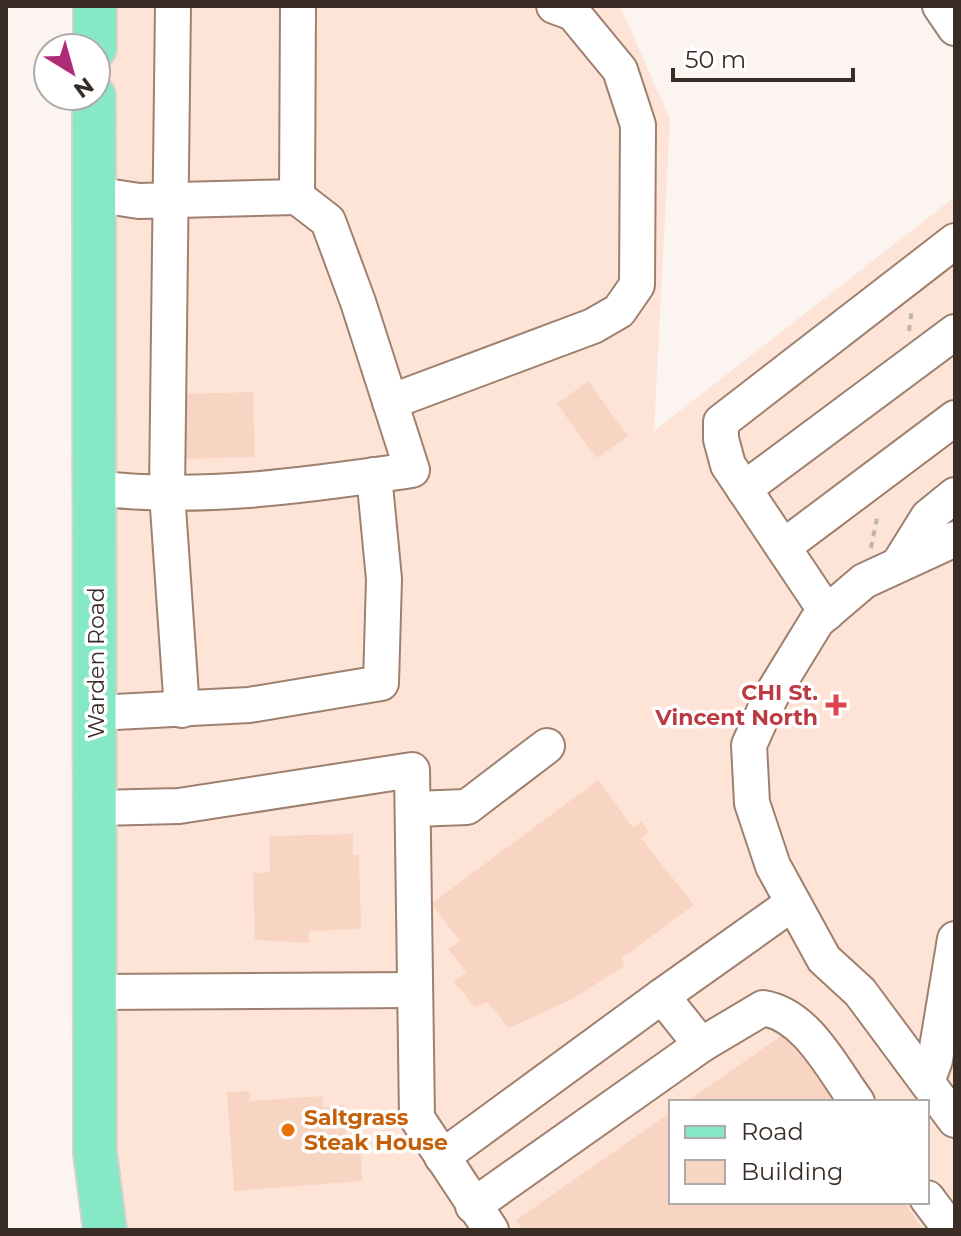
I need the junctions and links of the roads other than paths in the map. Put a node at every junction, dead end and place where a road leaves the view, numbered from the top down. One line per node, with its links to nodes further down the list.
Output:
1 (95, 6): 7 (main road)
2 (173, 6): 11 (street)
3 (298, 6): 10 (street)
4 (554, 6): 14 (street)
5 (940, 6): 6 (street)
6 (955, 28)
7 (95, 32)
8 (94, 112): 9 (main road, Warden Road)
9 (93, 194): 11 (street); 17 (main road, Warden Road)
10 (297, 197): 11 (street); 14 (street)
11 (169, 200): 19 (street)
12 (955, 241): 18 (street)
13 (955, 332): 18 (street)
14 (390, 402): 16 (street)
15 (955, 418): 22 (street)
16 (374, 475): 19 (street); 25 (street)
17 (95, 488): 19 (street); 26 (main road, Warden Road)
18 (744, 489): 22 (street)
19 (167, 493): 25 (street)
20 (955, 495): 23 (street)
21 (955, 539): 23 (street)
22 (783, 547): 24 (street)
23 (899, 564): 24 (street)
24 (827, 613): 30 (street)
25 (182, 710): 26 (street)
26 (96, 713): 28 (main road, Warden Road)
27 (547, 746): 29 (street)
28 (97, 808): 29 (street); 33 (main road, Warden Road)
29 (414, 809): 32 (street)
30 (793, 903): 34 (street); 37 (street)
31 (955, 939): 35 (street)
32 (414, 990): 33 (street); 40 (street)
33 (97, 992): 43 (main road, Warden Road)
34 (662, 996): 36 (street); 40 (street)
35 (950, 997): 37 (street)
36 (701, 1045): 38 (street); 42 (street)
37 (939, 1069): 39 (street)
38 (856, 1100)
39 (955, 1120)
40 (442, 1157): 42 (street)
41 (929, 1201): 44 (street)
42 (482, 1218)
43 (105, 1230)
44 (951, 1230)

